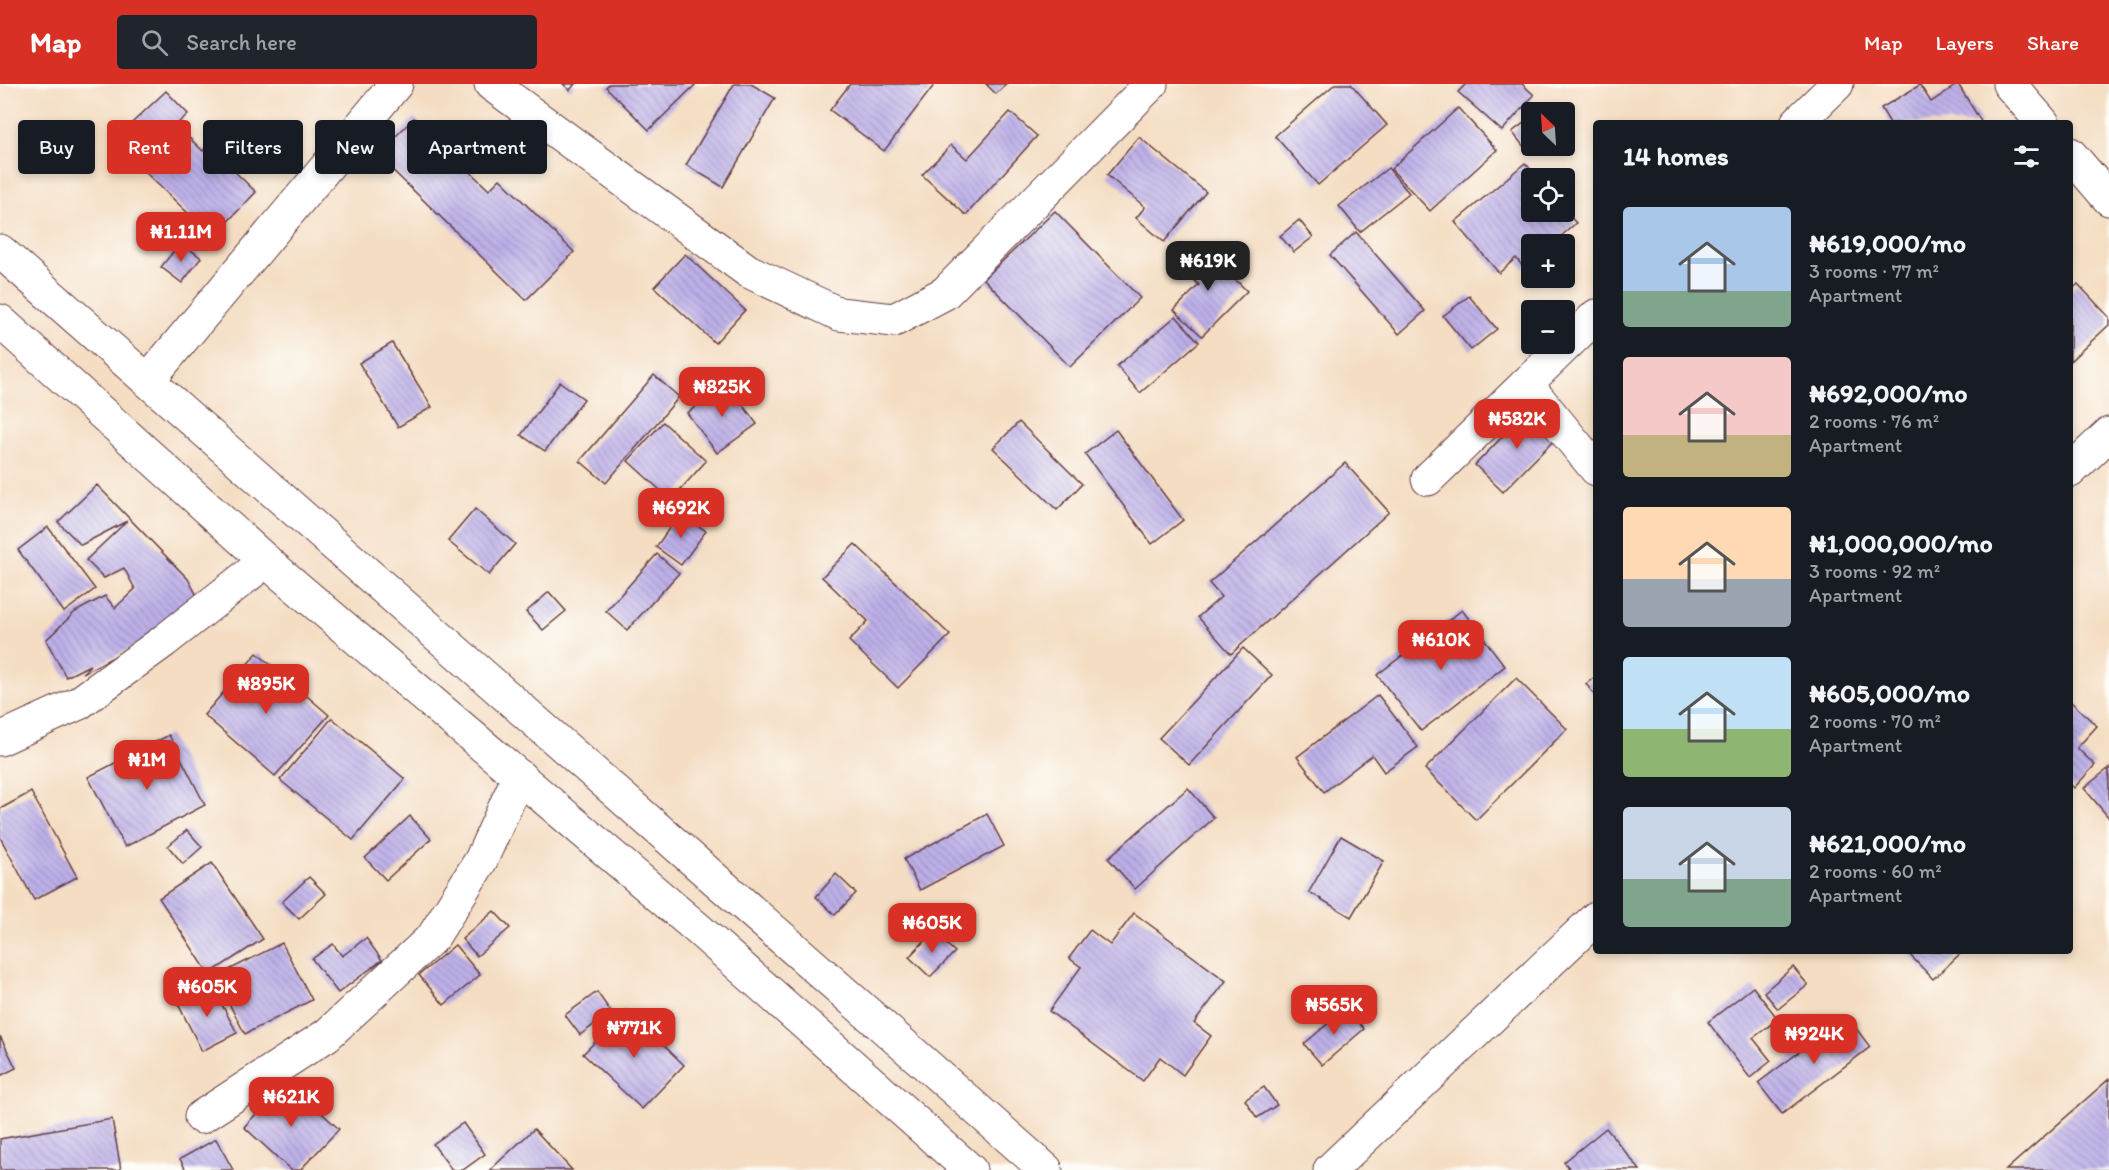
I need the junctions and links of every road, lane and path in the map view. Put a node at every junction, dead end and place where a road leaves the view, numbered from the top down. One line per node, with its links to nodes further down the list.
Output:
1 (396, 84): 13 (street)
2 (491, 84): 3 (street)
3 (1151, 84)
4 (1837, 84): 6 (street)
5 (2009, 84): 7 (street)
6 (1800, 120)
7 (2040, 120)
8 (2073, 157): 9 (street)
9 (2109, 199)
10 (0, 251): 13 (street)
11 (1593, 319): 14 (street)
12 (0, 321): 19 (street)
13 (149, 379): 25 (street)
14 (1526, 384): 16 (street); 18 (street)
15 (2109, 434): 17 (street)
16 (1593, 465)
17 (2073, 468)
18 (1428, 479)
19 (266, 561): 20 (street); 21 (street)
20 (0, 740)
21 (519, 776): 23 (street); 24 (street)
22 (1593, 921): 26 (street)
23 (201, 1117)
24 (970, 1170)
25 (1046, 1170)
26 (1330, 1170)

